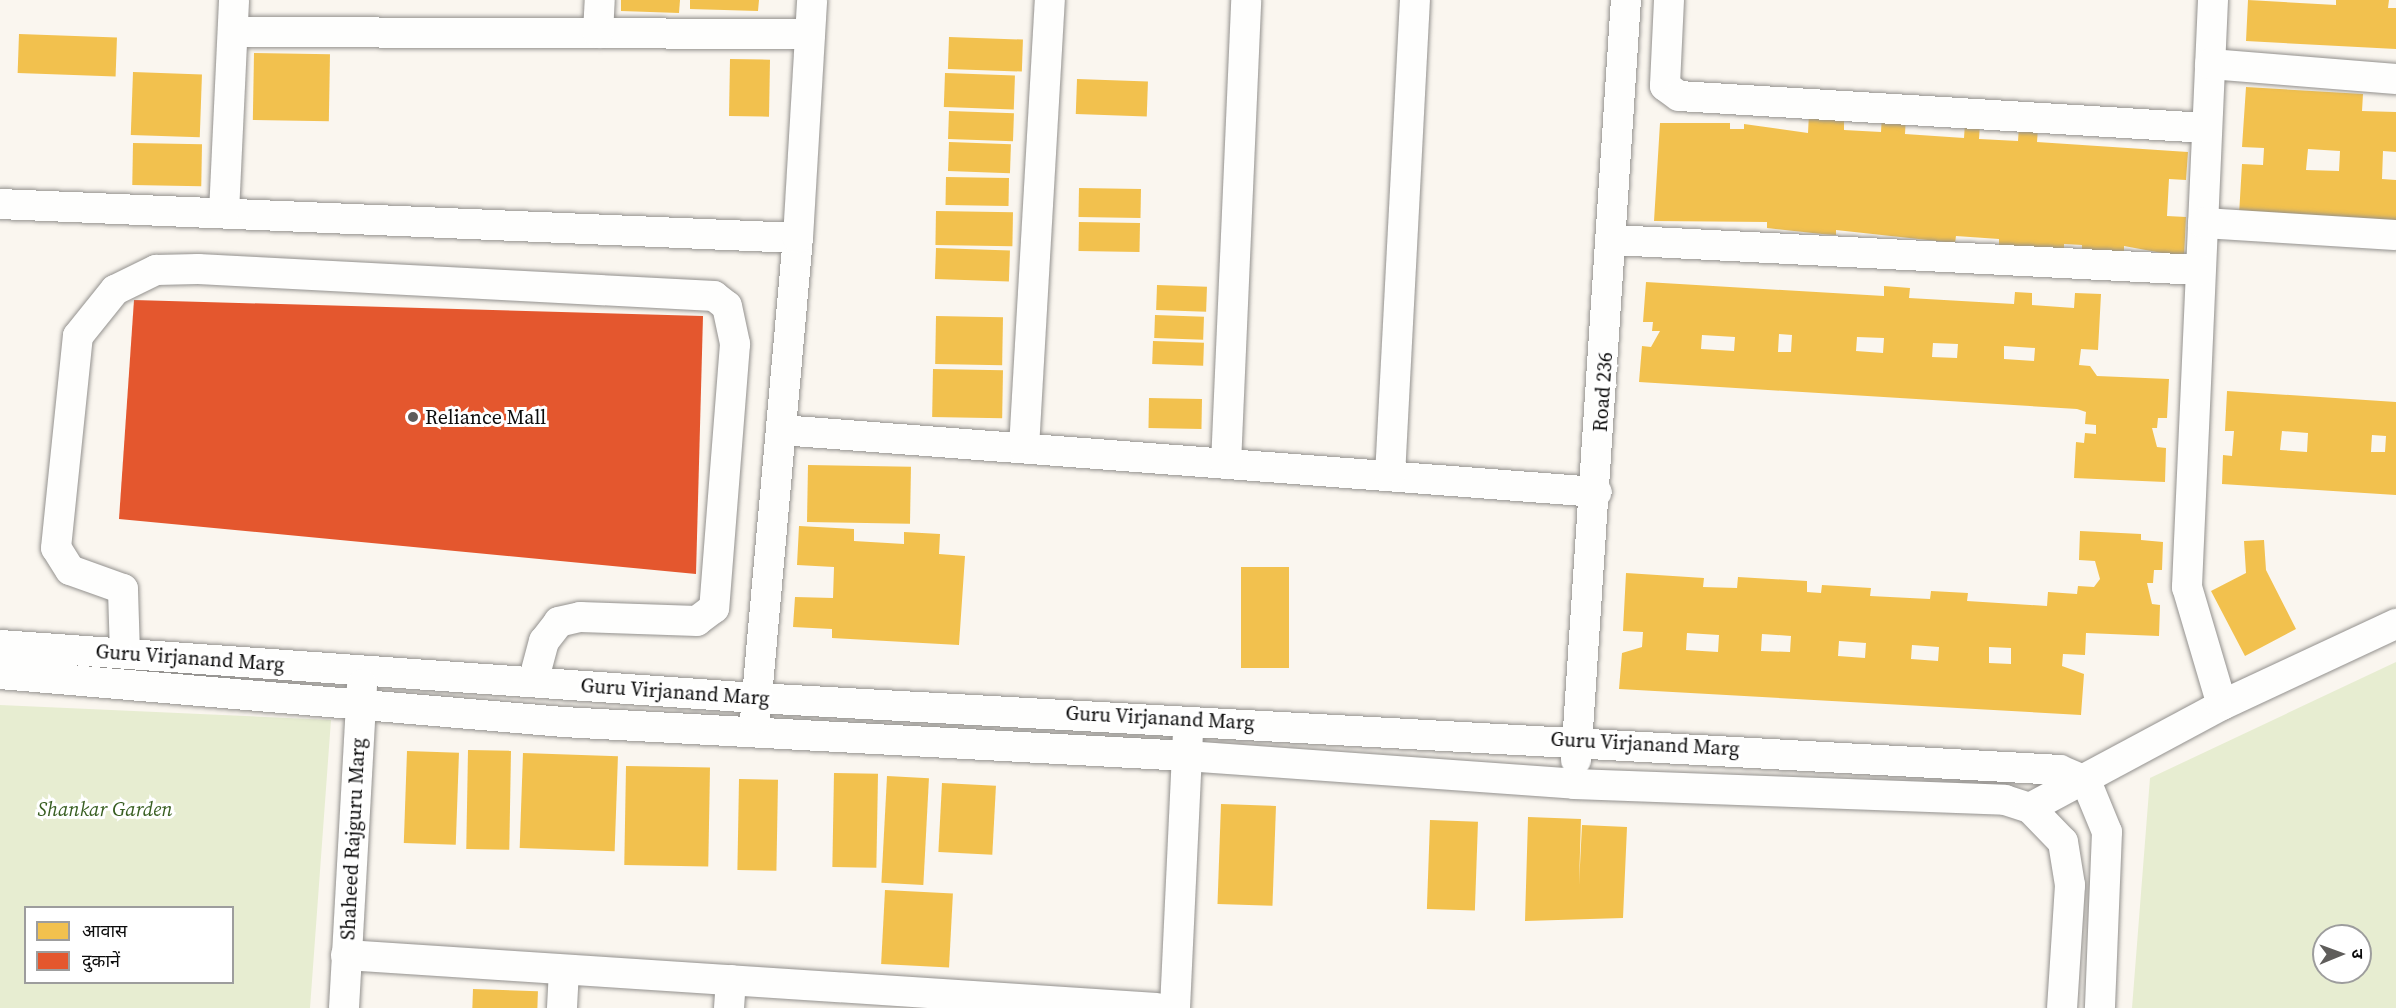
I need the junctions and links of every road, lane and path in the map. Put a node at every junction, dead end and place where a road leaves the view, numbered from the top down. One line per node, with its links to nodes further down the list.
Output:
1 (234, 0): 10 (street)
2 (600, 0): 11 (street)
3 (812, 0): 12 (street)
4 (1050, 0): 24 (street)
5 (1246, 0): 25 (street)
6 (1414, 0): 26 (street)
7 (1626, 0): 21 (street, Road 236)
8 (1669, 0): 15 (street)
9 (2213, 0): 13 (street)
10 (233, 32): 11 (street); 17 (street)
11 (598, 33): 12 (street)
12 (810, 34): 20 (street)
13 (2210, 64): 14 (street); 15 (street)
14 (2396, 79)
15 (2207, 128): 18 (street)
16 (0, 204): 17 (street)
17 (224, 213): 20 (street)
18 (2203, 223): 19 (street); 22 (street)
19 (2396, 235)
20 (798, 238): 23 (street)
21 (1613, 240): 22 (street); 27 (street, Road 236)
22 (2200, 270): 36 (street)
23 (781, 430): 24 (street); 34 (street)
24 (1024, 448): 25 (street)
25 (1226, 464): 26 (street)
26 (1390, 476): 27 (street)
27 (1597, 492): 39 (street, Road 236)
28 (2396, 624): 36 (street)
29 (0, 645): 30 (street, Guru Virjanand Marg)
30 (125, 654): 31 (street, Guru Virjanand Marg); 33 (street)
31 (363, 670): 33 (street, Guru Virjanand Marg); 35 (street, Shaheed Rajguru Marg)
32 (0, 674): 35 (street, Guru Virjanand Marg)
33 (533, 682): 34 (street, Guru Virjanand Marg)
34 (756, 698): 37 (street, Guru Virjanand Marg); 38 (street)
35 (360, 705): 38 (street, Guru Virjanand Marg); 44 (street, Shaheed Rajguru Marg)
36 (2222, 705): 41 (street)
37 (1189, 719): 39 (street, Guru Virjanand Marg); 40 (street)
38 (754, 734): 40 (street, Guru Virjanand Marg)
39 (1578, 740): 41 (street, Guru Virjanand Marg); 42 (street, Road 236)
40 (1187, 756): 42 (street, Guru Virjanand Marg); 51 (street)
41 (2086, 781): 43 (street); 53 (street)
42 (1574, 784): 43 (street, Guru Virjanand Marg)
43 (2030, 808): 52 (street, Guru Virjanand Marg)
44 (346, 955): 45 (street); 48 (street, Shaheed Rajguru Marg)
45 (564, 970): 46 (street); 49 (street)
46 (730, 994): 47 (street)
47 (921, 1000): 50 (street)
48 (344, 1008)
49 (562, 1008)
50 (1156, 1008)
51 (1175, 1008)
52 (2062, 1008)
53 (2100, 1008)

